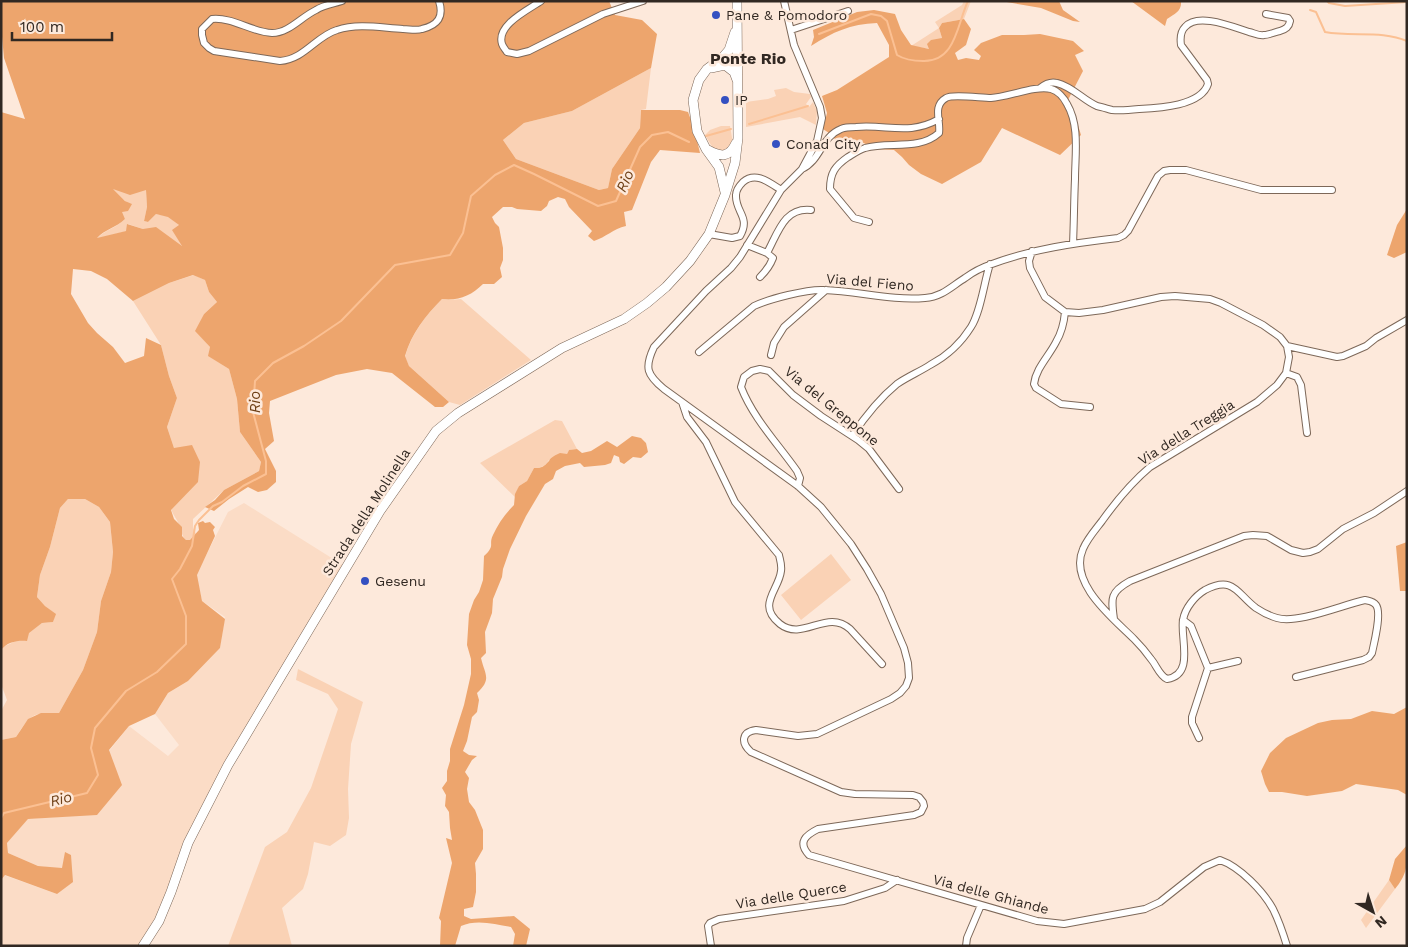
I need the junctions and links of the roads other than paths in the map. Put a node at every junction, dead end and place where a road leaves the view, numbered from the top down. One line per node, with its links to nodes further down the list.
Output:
1 (342, 1): 2 (street)
2 (439, 1)
3 (541, 1): 4 (street)
4 (643, 1)
5 (737, 1): 9 (main road)
6 (784, 1): 10 (street)
7 (848, 11): 10 (street)
8 (1266, 14): 13 (street)
9 (738, 17): 11 (main road); 12 (main road, Strada della Molinella)
10 (791, 30): 19 (street)
11 (707, 69): 12 (main road); 16 (main road)
12 (738, 83): 15 (main road, Strada della Molinella)
13 (1039, 89): 14 (street); 26 (street)
14 (939, 120): 19 (street); 24 (street)
15 (738, 138): 16 (main road); 17 (main road, Strada della Molinella)
16 (706, 149): 18 (main road)
17 (735, 163): 18 (main road); 22 (main road, Strada della Molinella)
18 (719, 167): 22 (main road)
19 (802, 169): 20 (street)
20 (781, 190): 25 (street); 27 (street)
21 (1332, 190): 26 (street)
22 (725, 195): 25 (main road, Strada della Molinella)
23 (811, 210): 29 (street)
24 (869, 222)
25 (708, 234): 55 (main road, Strada della Molinella)
26 (1073, 244): 28 (street)
27 (747, 245): 29 (street); 39 (street)
28 (1032, 251): 30 (street, Via del Fieno); 33 (street)
29 (767, 253): 31 (street)
30 (990, 264): 32 (street, Via del Fieno); 42 (street)
31 (760, 277)
32 (826, 290): 36 (street, Via del Fieno); 37 (street)
33 (1065, 312): 35 (street); 40 (street)
34 (1407, 320): 35 (street)
35 (1287, 346): 38 (street)
36 (699, 352)
37 (771, 355)
38 (1286, 373): 41 (street); 46 (street, Via della Treggia)
39 (682, 402): 43 (street); 49 (street)
40 (1090, 407)
41 (1307, 433)
42 (852, 436): 43 (street, Via del Greppone); 44 (street, Via del Greppone)
43 (798, 486): 53 (street, Via delle Ghiande)
44 (899, 489)
45 (1407, 491): 46 (street)
46 (1114, 619): 47 (street, Via della Treggia)
47 (1183, 620): 50 (street); 51 (street, Via della Treggia)
48 (1238, 661): 50 (street)
49 (882, 664)
50 (1208, 668): 52 (street)
51 (1296, 677)
52 (1199, 738)
53 (897, 880): 54 (street, Via delle Ghiande); 56 (street, Via delle Querce)
54 (981, 905): 57 (street); 58 (street, Via delle Ghiande)
55 (142, 946)
56 (711, 946)
57 (966, 946)
58 (1287, 946)

